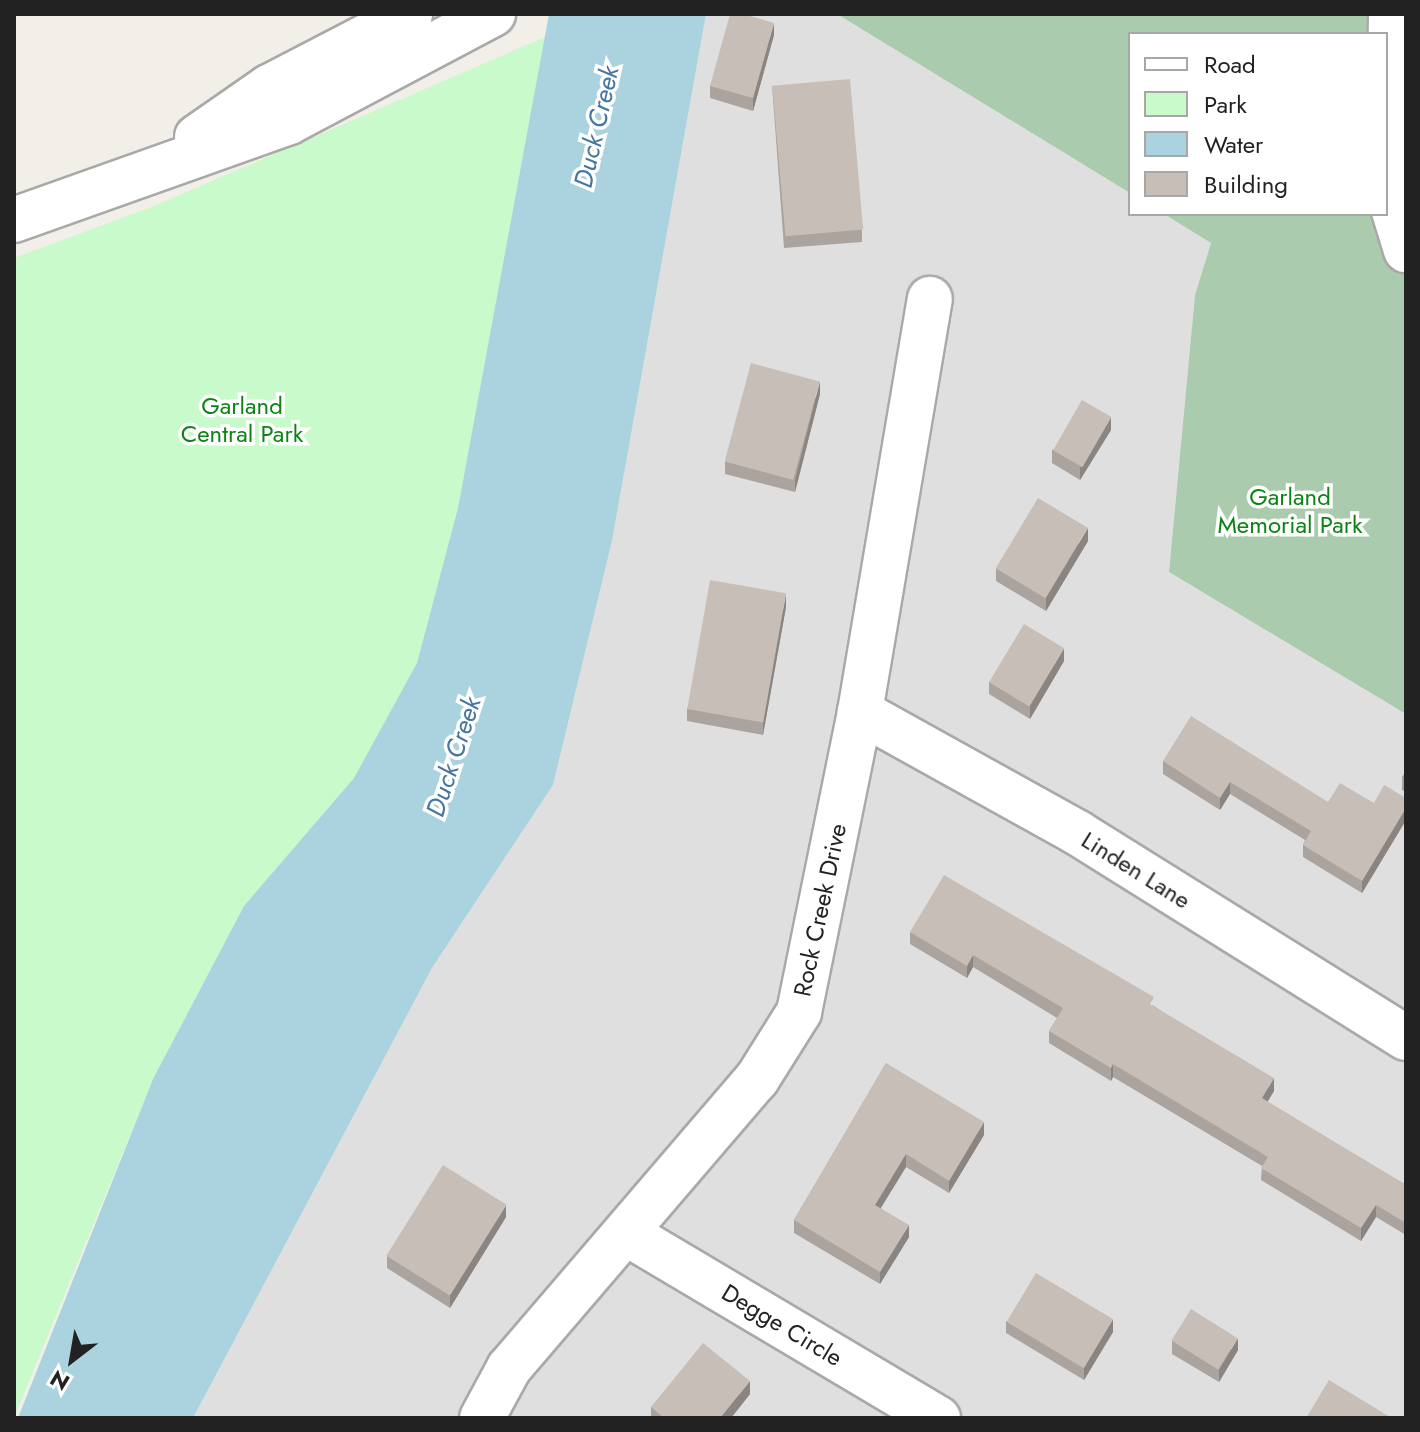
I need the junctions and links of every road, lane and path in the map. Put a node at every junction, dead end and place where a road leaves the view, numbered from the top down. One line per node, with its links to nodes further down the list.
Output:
1 (493, 14): 3 (street)
2 (1391, 14): 5 (street)
3 (409, 29): 4 (street)
4 (14, 220)
5 (1406, 250)
6 (930, 299): 7 (street, Rock Creek Drive)
7 (860, 712): 8 (street, Linden Lane); 9 (street, Rock Creek Drive)
8 (1406, 1038)
9 (626, 1233): 10 (street, Rock Creek Drive); 11 (street, Degge Circle)
10 (482, 1418)
11 (938, 1418)

